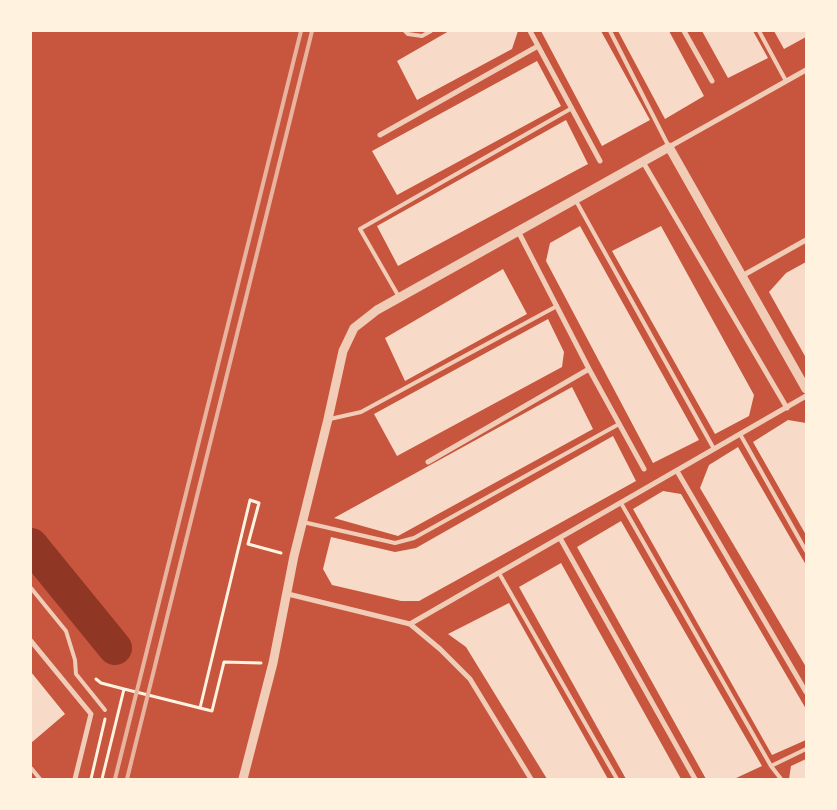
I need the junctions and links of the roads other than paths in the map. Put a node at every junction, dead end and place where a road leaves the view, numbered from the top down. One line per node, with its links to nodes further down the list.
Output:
1 (405, 31): 2 (lane)
2 (431, 31)
3 (530, 31): 7 (street)
4 (610, 31): 13 (lane)
5 (684, 31): 9 (street)
6 (759, 31): 10 (lane)
7 (538, 46): 11 (street); 12 (street)
8 (806, 70): 10 (street)
9 (712, 81)
10 (786, 81): 13 (street)
11 (572, 108): 14 (street); 20 (lane)
12 (380, 136)
13 (669, 147): 15 (street); 19 (street)
14 (600, 161)
15 (643, 162): 16 (street); 25 (street)
16 (575, 199): 17 (street); 29 (lane)
17 (518, 231): 20 (street); 21 (street)
18 (806, 240): 19 (street)
19 (742, 276): 23 (street)
20 (400, 297): 26 (street)
21 (557, 306): 22 (street); 26 (lane)
22 (589, 369): 27 (street); 30 (street)
23 (806, 389)
24 (806, 396): 25 (street)
25 (787, 408): 28 (street)
26 (328, 419): 34 (street)
27 (619, 424): 31 (street); 34 (lane)
28 (740, 434): 29 (street); 36 (lane)
29 (714, 449): 32 (street)
30 (428, 462)
31 (644, 469)
32 (677, 471): 33 (street); 42 (street)
33 (621, 503): 35 (street); 45 (lane)
34 (303, 522): 39 (street)
35 (560, 538): 37 (street); 52 (street)
36 (806, 551)
37 (499, 573): 40 (street); 51 (lane)
38 (31, 588): 43 (lane)
39 (288, 594): 40 (street); 49 (street)
40 (410, 624): 50 (street)
41 (31, 641): 48 (street)
42 (806, 692)
43 (105, 710)
44 (806, 749): 45 (lane)
45 (771, 766): 53 (lane)
46 (31, 768): 47 (lane)
47 (40, 779)
48 (75, 779)
49 (243, 779)
50 (531, 779)
51 (617, 779)
52 (695, 779)
53 (781, 779)

